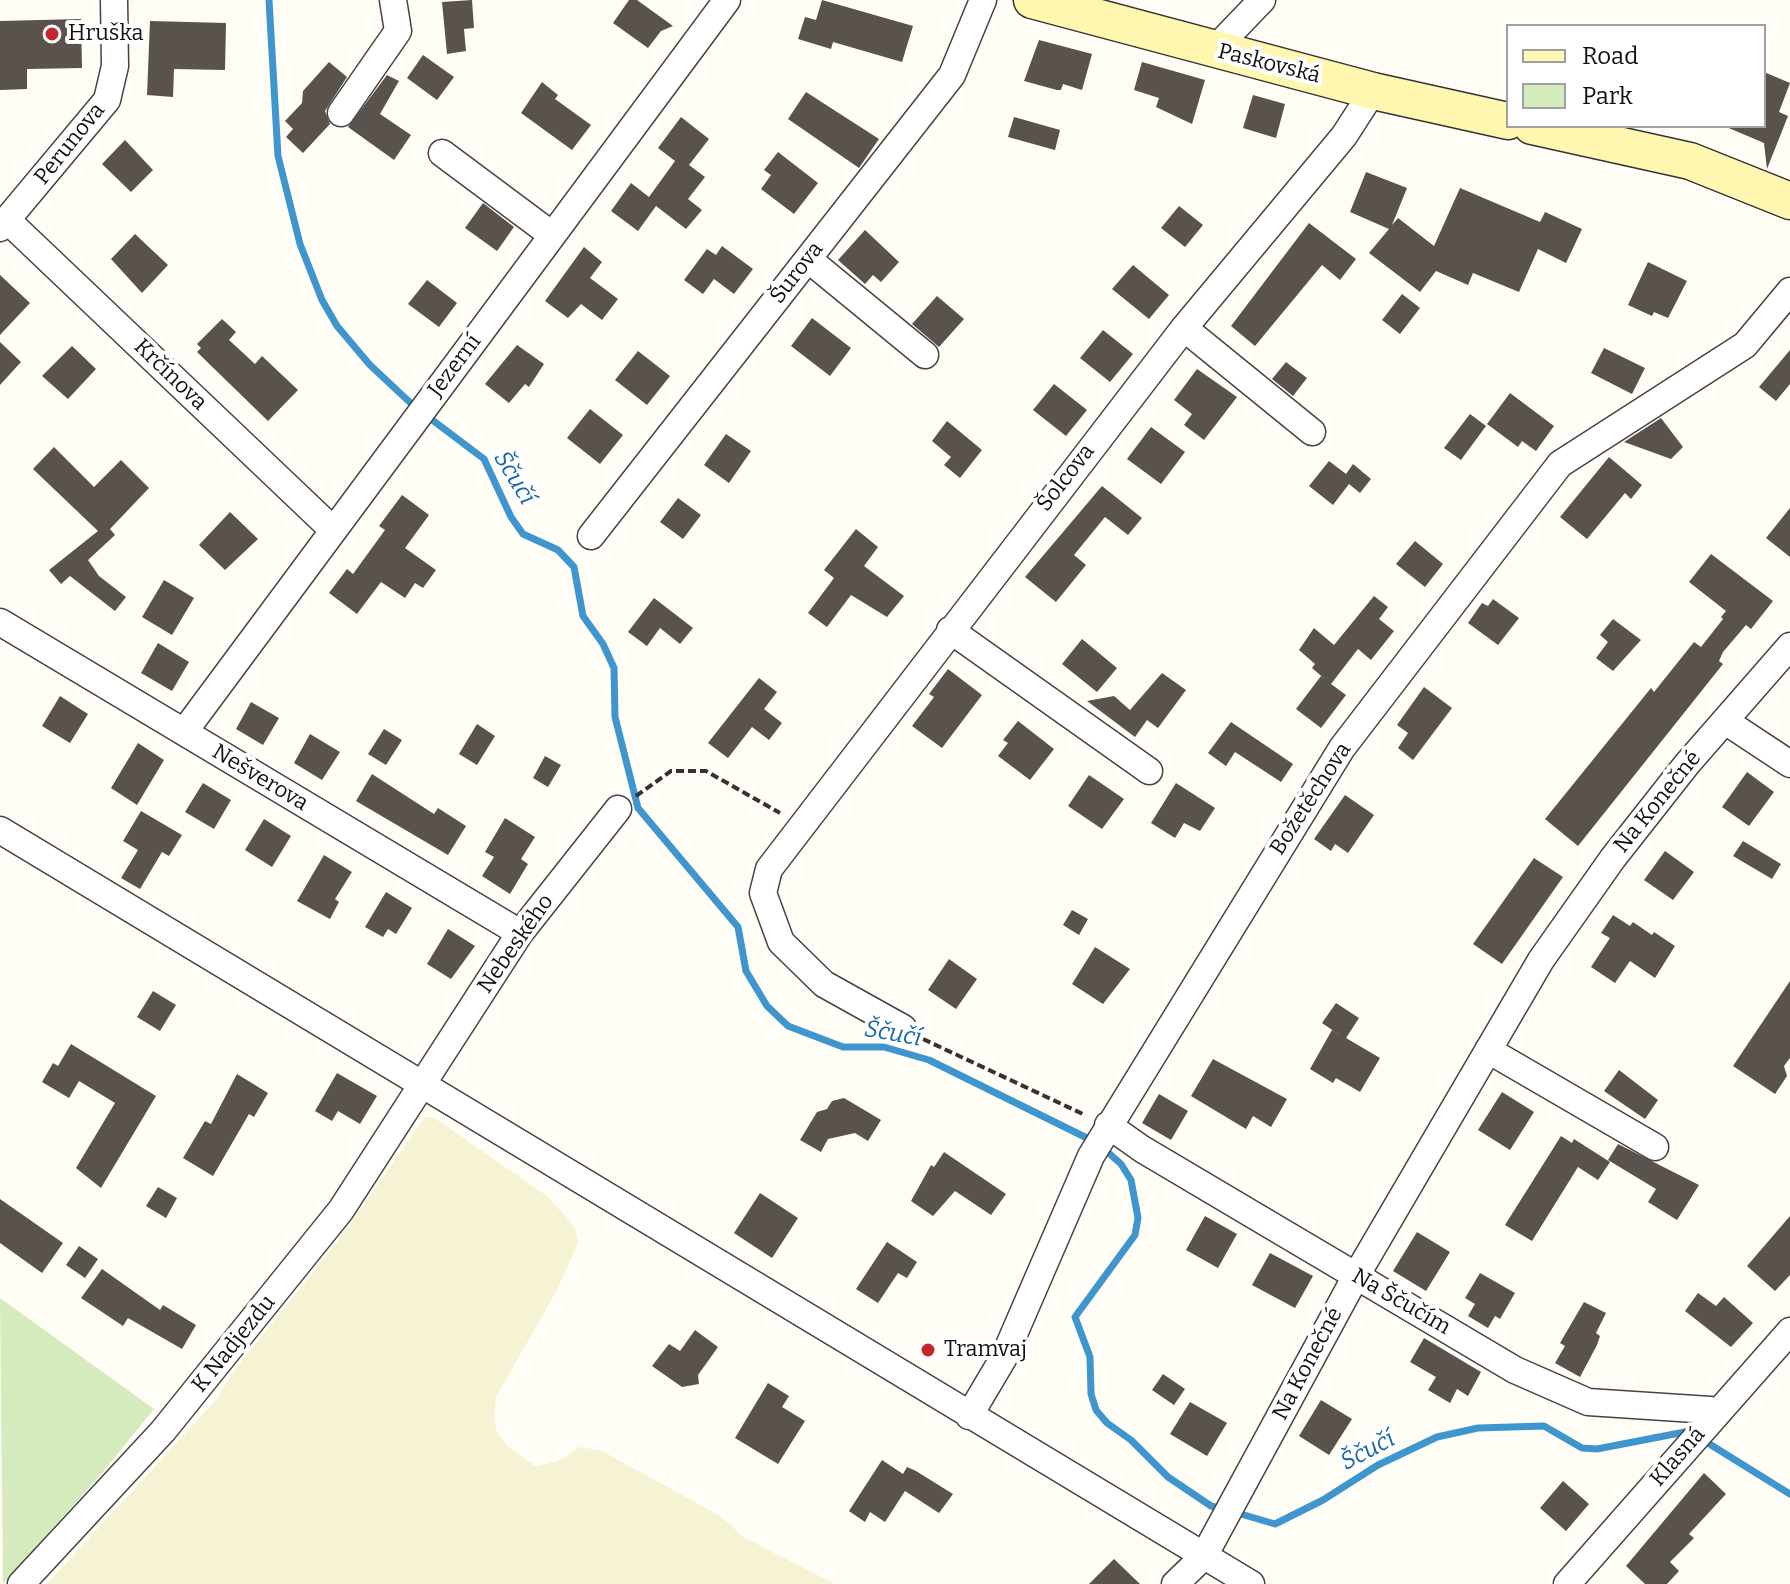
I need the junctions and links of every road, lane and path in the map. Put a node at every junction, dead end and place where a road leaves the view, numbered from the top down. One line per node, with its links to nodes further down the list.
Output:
1 (114, 0): 14 (street, Perunova)
2 (393, 0): 9 (street)
3 (727, 0): 15 (street, Jezerní)
4 (983, 0): 16 (street, Šurova)
5 (1032, 0): 7 (main road, Paskovská)
6 (1262, 0): 7 (street)
7 (1214, 50): 8 (main road, Paskovská)
8 (1373, 91): 10 (main road, Paskovská); 18 (street, Šolcova)
9 (341, 113)
10 (1506, 121)
11 (1541, 128): 13 (main road)
12 (442, 153): 15 (street)
13 (1790, 200)
14 (4, 224): 21 (street, Krčínova)
15 (552, 235): 21 (street, Jezerní)
16 (808, 259): 19 (street); 22 (street, Šurova)
17 (1790, 291): 38 (street, Božetěchova)
18 (1184, 328): 20 (street); 24 (street, Šolcova)
19 (925, 355)
20 (1312, 432)
21 (333, 530): 27 (street, Jezerní)
22 (591, 536)
23 (0, 622): 27 (street, Nešverova)
24 (950, 630): 29 (street); 32 (street, Šolcova)
25 (1790, 646): 26 (street, Na Konečné)
26 (1725, 721): 28 (street); 36 (street, Na Konečné)
27 (184, 732): 34 (street, Nešverova)
28 (1790, 764)
29 (1149, 771)
30 (645, 789): 32 (path)
31 (618, 809): 34 (street, Nebeského)
32 (803, 827): 35 (street)
33 (0, 830): 37 (street)
34 (520, 933): 37 (street, Nebeského)
35 (903, 1028): 38 (path)
36 (1488, 1050): 39 (street); 40 (street, Na Konečné)
37 (423, 1084): 43 (street); 45 (street, K Nadjezdu)
38 (1107, 1128): 40 (street, Na Ščučím); 43 (street, Božetěchova)
39 (1655, 1147)
40 (1356, 1276): 42 (street, Na Ščučím); 44 (street, Na Konečné)
41 (1790, 1331): 42 (street, Klasná)
42 (1717, 1413): 48 (street, Klasná)
43 (969, 1416): 44 (street)
44 (1204, 1556): 46 (street, Na Konečné); 47 (street)
45 (21, 1584)
46 (1175, 1584)
47 (1251, 1584)
48 (1567, 1584)

